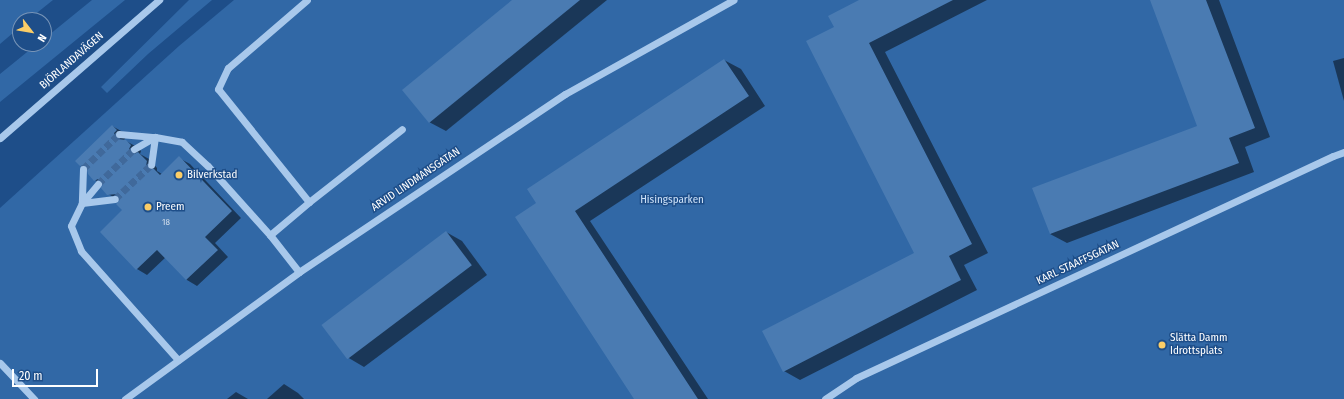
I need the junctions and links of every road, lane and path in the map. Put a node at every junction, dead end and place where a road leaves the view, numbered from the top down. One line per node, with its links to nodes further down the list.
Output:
1 (159, 0): 7 (street, BJÖRLANDAVÄGEN)
2 (307, 0): 14 (street)
3 (733, 0): 17 (street, ARVID LINDMANSGATAN)
4 (402, 130): 14 (street)
5 (119, 134): 6 (street)
6 (155, 137): 8 (street); 10 (street); 16 (street)
7 (0, 138)
8 (134, 149)
9 (1344, 152): 22 (street, KARL STAAFFSGATAN)
10 (150, 164)
11 (83, 169): 15 (street)
12 (98, 184): 15 (street)
13 (114, 199): 15 (street)
14 (310, 202): 16 (street)
15 (82, 203): 18 (street)
16 (270, 235): 17 (street)
17 (298, 272): 18 (street, ARVID LINDMANSGATAN)
18 (178, 360): 21 (street, ARVID LINDMANSGATAN)
19 (0, 363): 20 (street)
20 (34, 399)
21 (125, 399)
22 (824, 399)

